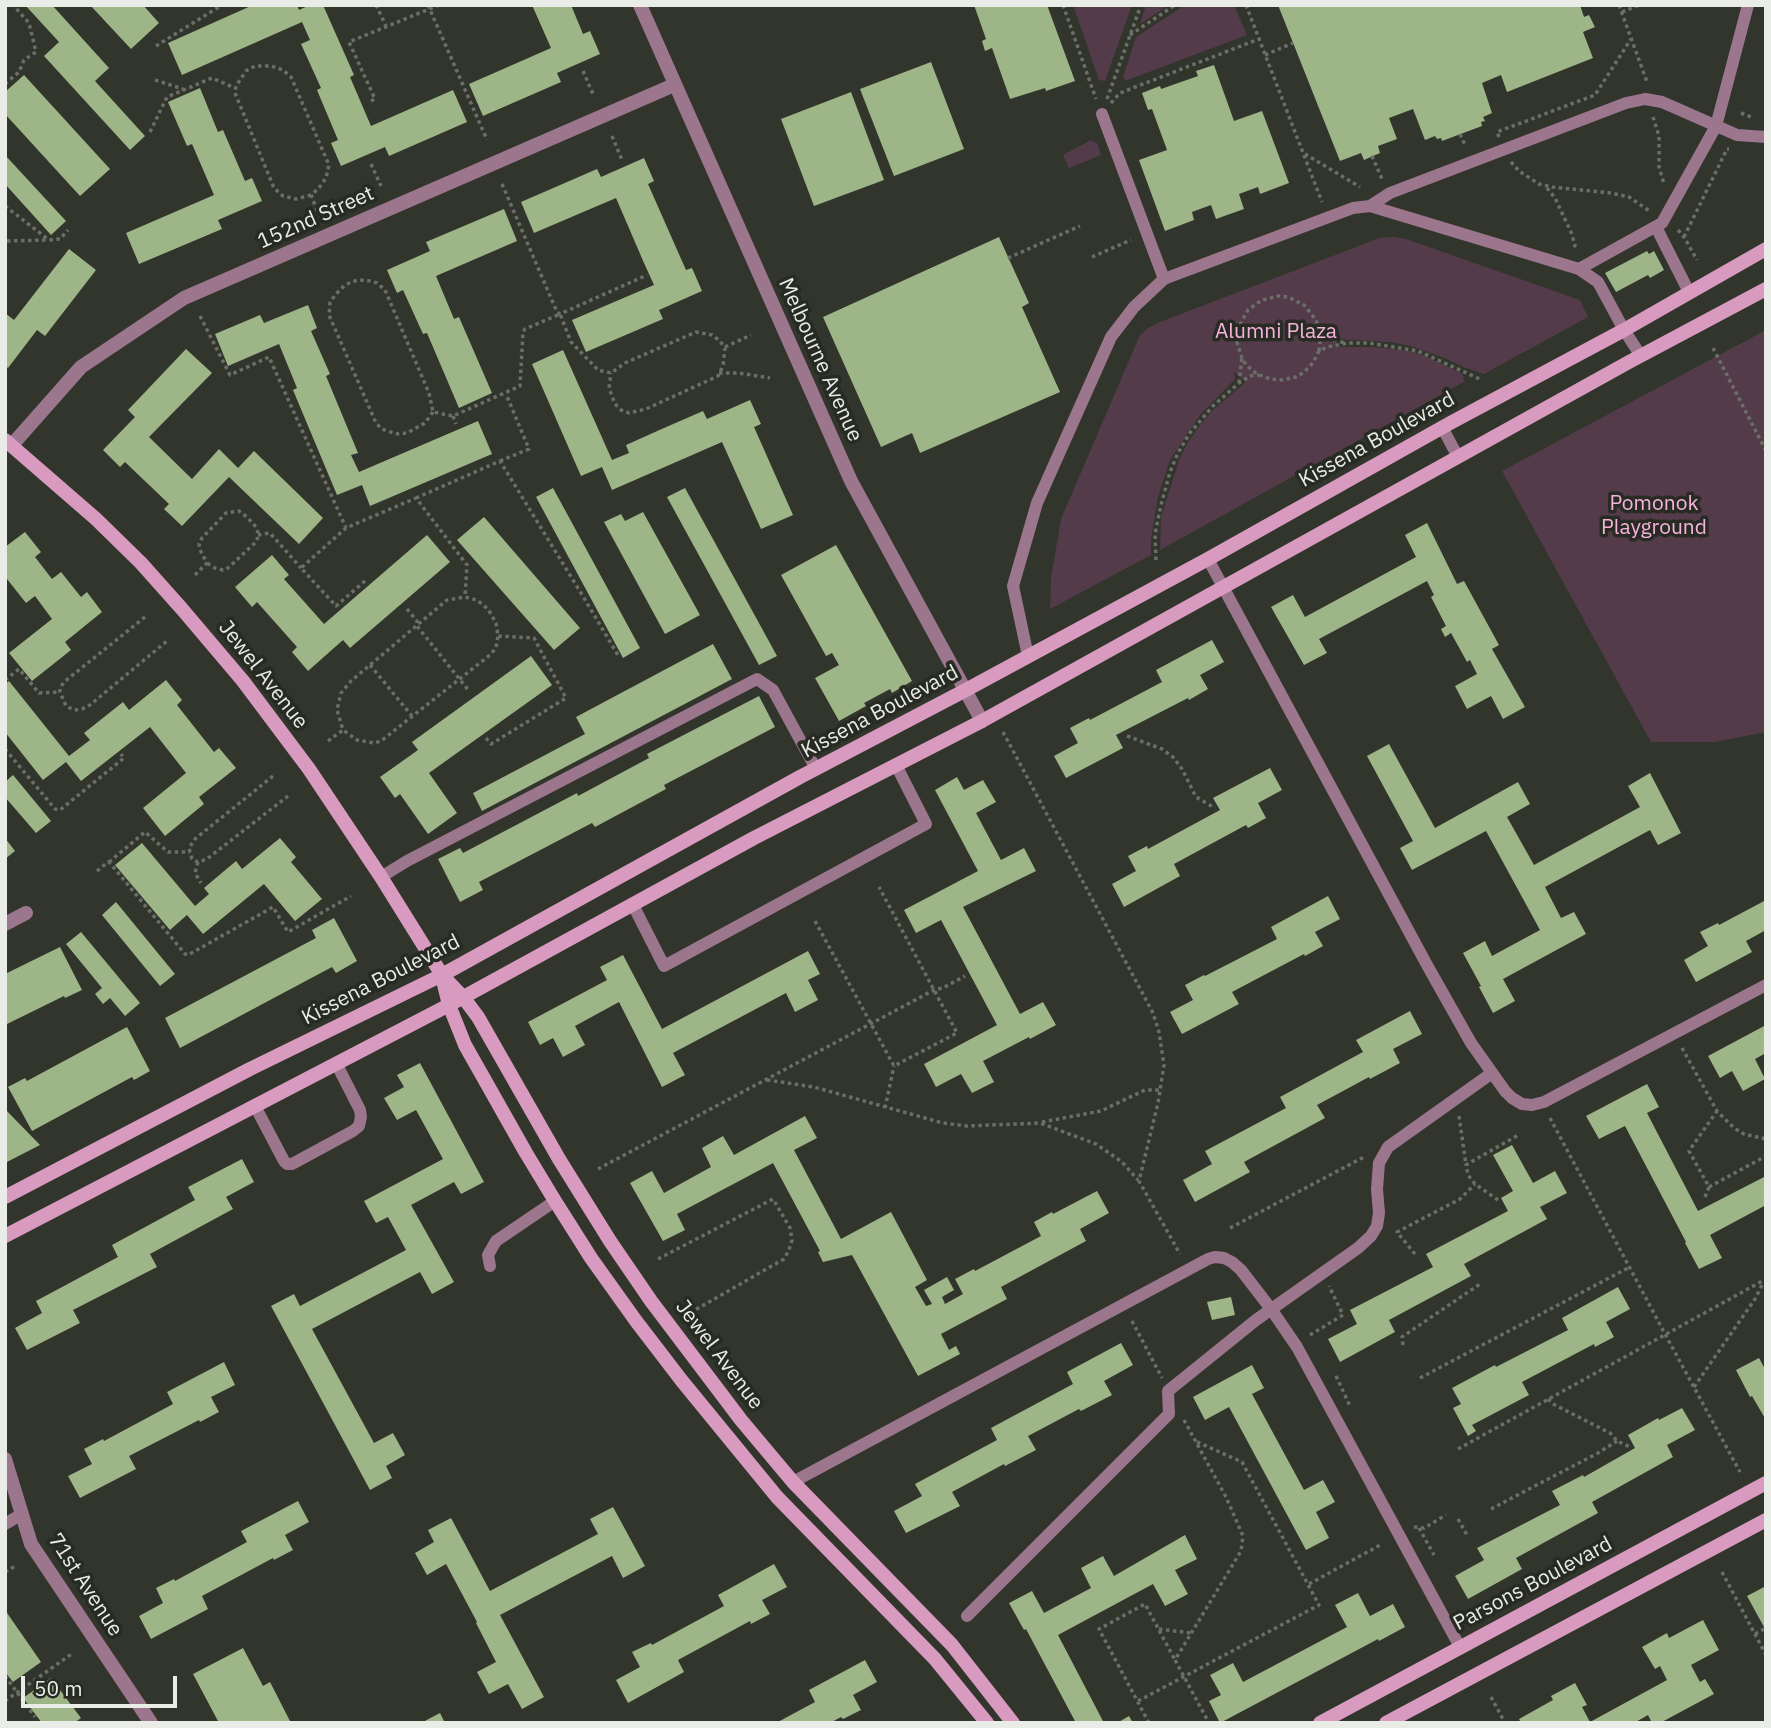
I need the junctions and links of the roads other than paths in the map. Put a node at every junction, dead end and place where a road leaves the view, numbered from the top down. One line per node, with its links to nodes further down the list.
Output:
1 (640, 5): 3 (street, Melbourne Avenue)
2 (1748, 5): 5 (lane)
3 (674, 85): 17 (street, 152nd Street); 22 (street, Melbourne Avenue)
4 (1102, 114): 11 (lane)
5 (1716, 126): 6 (lane); 7 (lane); 8 (lane)
6 (1766, 137)
7 (1370, 206): 10 (lane); 11 (lane)
8 (1656, 227): 10 (lane); 13 (lane)
9 (1766, 249): 13 (main road, Kissena Boulevard)
10 (1580, 269): 14 (lane)
11 (1164, 279): 21 (lane)
12 (1766, 289): 15 (main road)
13 (1689, 292): 14 (main road, Kissena Boulevard)
14 (1624, 330): 15 (lane); 16 (main road, Kissena Boulevard)
15 (1641, 356): 18 (main road)
16 (1442, 427): 18 (lane); 19 (main road, Kissena Boulevard)
17 (9, 442): 26 (main road, Jewel Avenue)
18 (1458, 457): 20 (main road)
19 (1208, 559): 20 (lane); 21 (main road, Kissena Boulevard)
20 (1223, 587): 23 (main road); 35 (lane)
21 (1028, 656): 22 (main road, Kissena Boulevard)
22 (964, 691): 23 (street, Melbourne Avenue); 25 (main road, Kissena Boulevard)
23 (982, 721): 24 (main road)
24 (896, 765): 27 (main road); 27 (lane)
25 (816, 769): 26 (lane); 30 (main road, Kissena Boulevard)
26 (381, 877): 30 (main road, Jewel Avenue)
27 (634, 905): 32 (main road)
28 (26, 913): 29 (street)
29 (5, 923)
30 (442, 975): 32 (main road, Jewel Avenue); 33 (main road, Jewel Avenue); 37 (main road, Kissena Boulevard)
31 (1766, 985): 35 (lane)
32 (463, 997): 33 (main road); 43 (main road, Jewel Avenue)
33 (449, 1005): 34 (main road); 38 (main road, Jewel Avenue)
34 (336, 1063): 36 (main road); 36 (lane)
35 (1492, 1073): 41 (lane)
36 (255, 1106): 39 (main road)
37 (5, 1197)
38 (555, 1201): 40 (lane); 51 (main road, Jewel Avenue)
39 (5, 1236)
40 (491, 1266)
41 (1271, 1309): 43 (lane); 48 (lane); 49 (lane)
42 (5, 1459): 45 (street, 71st Avenue)
43 (793, 1482): 52 (main road, Jewel Avenue)
44 (1766, 1483): 49 (main road, Parsons Boulevard)
45 (22, 1514): 47 (lane); 50 (street, 71st Avenue)
46 (1766, 1520): 54 (main road)
47 (5, 1524)
48 (967, 1616)
49 (1460, 1647): 53 (main road, Parsons Boulevard)
50 (151, 1723)
51 (986, 1723)
52 (1013, 1723)
53 (1320, 1723)
54 (1386, 1723)

